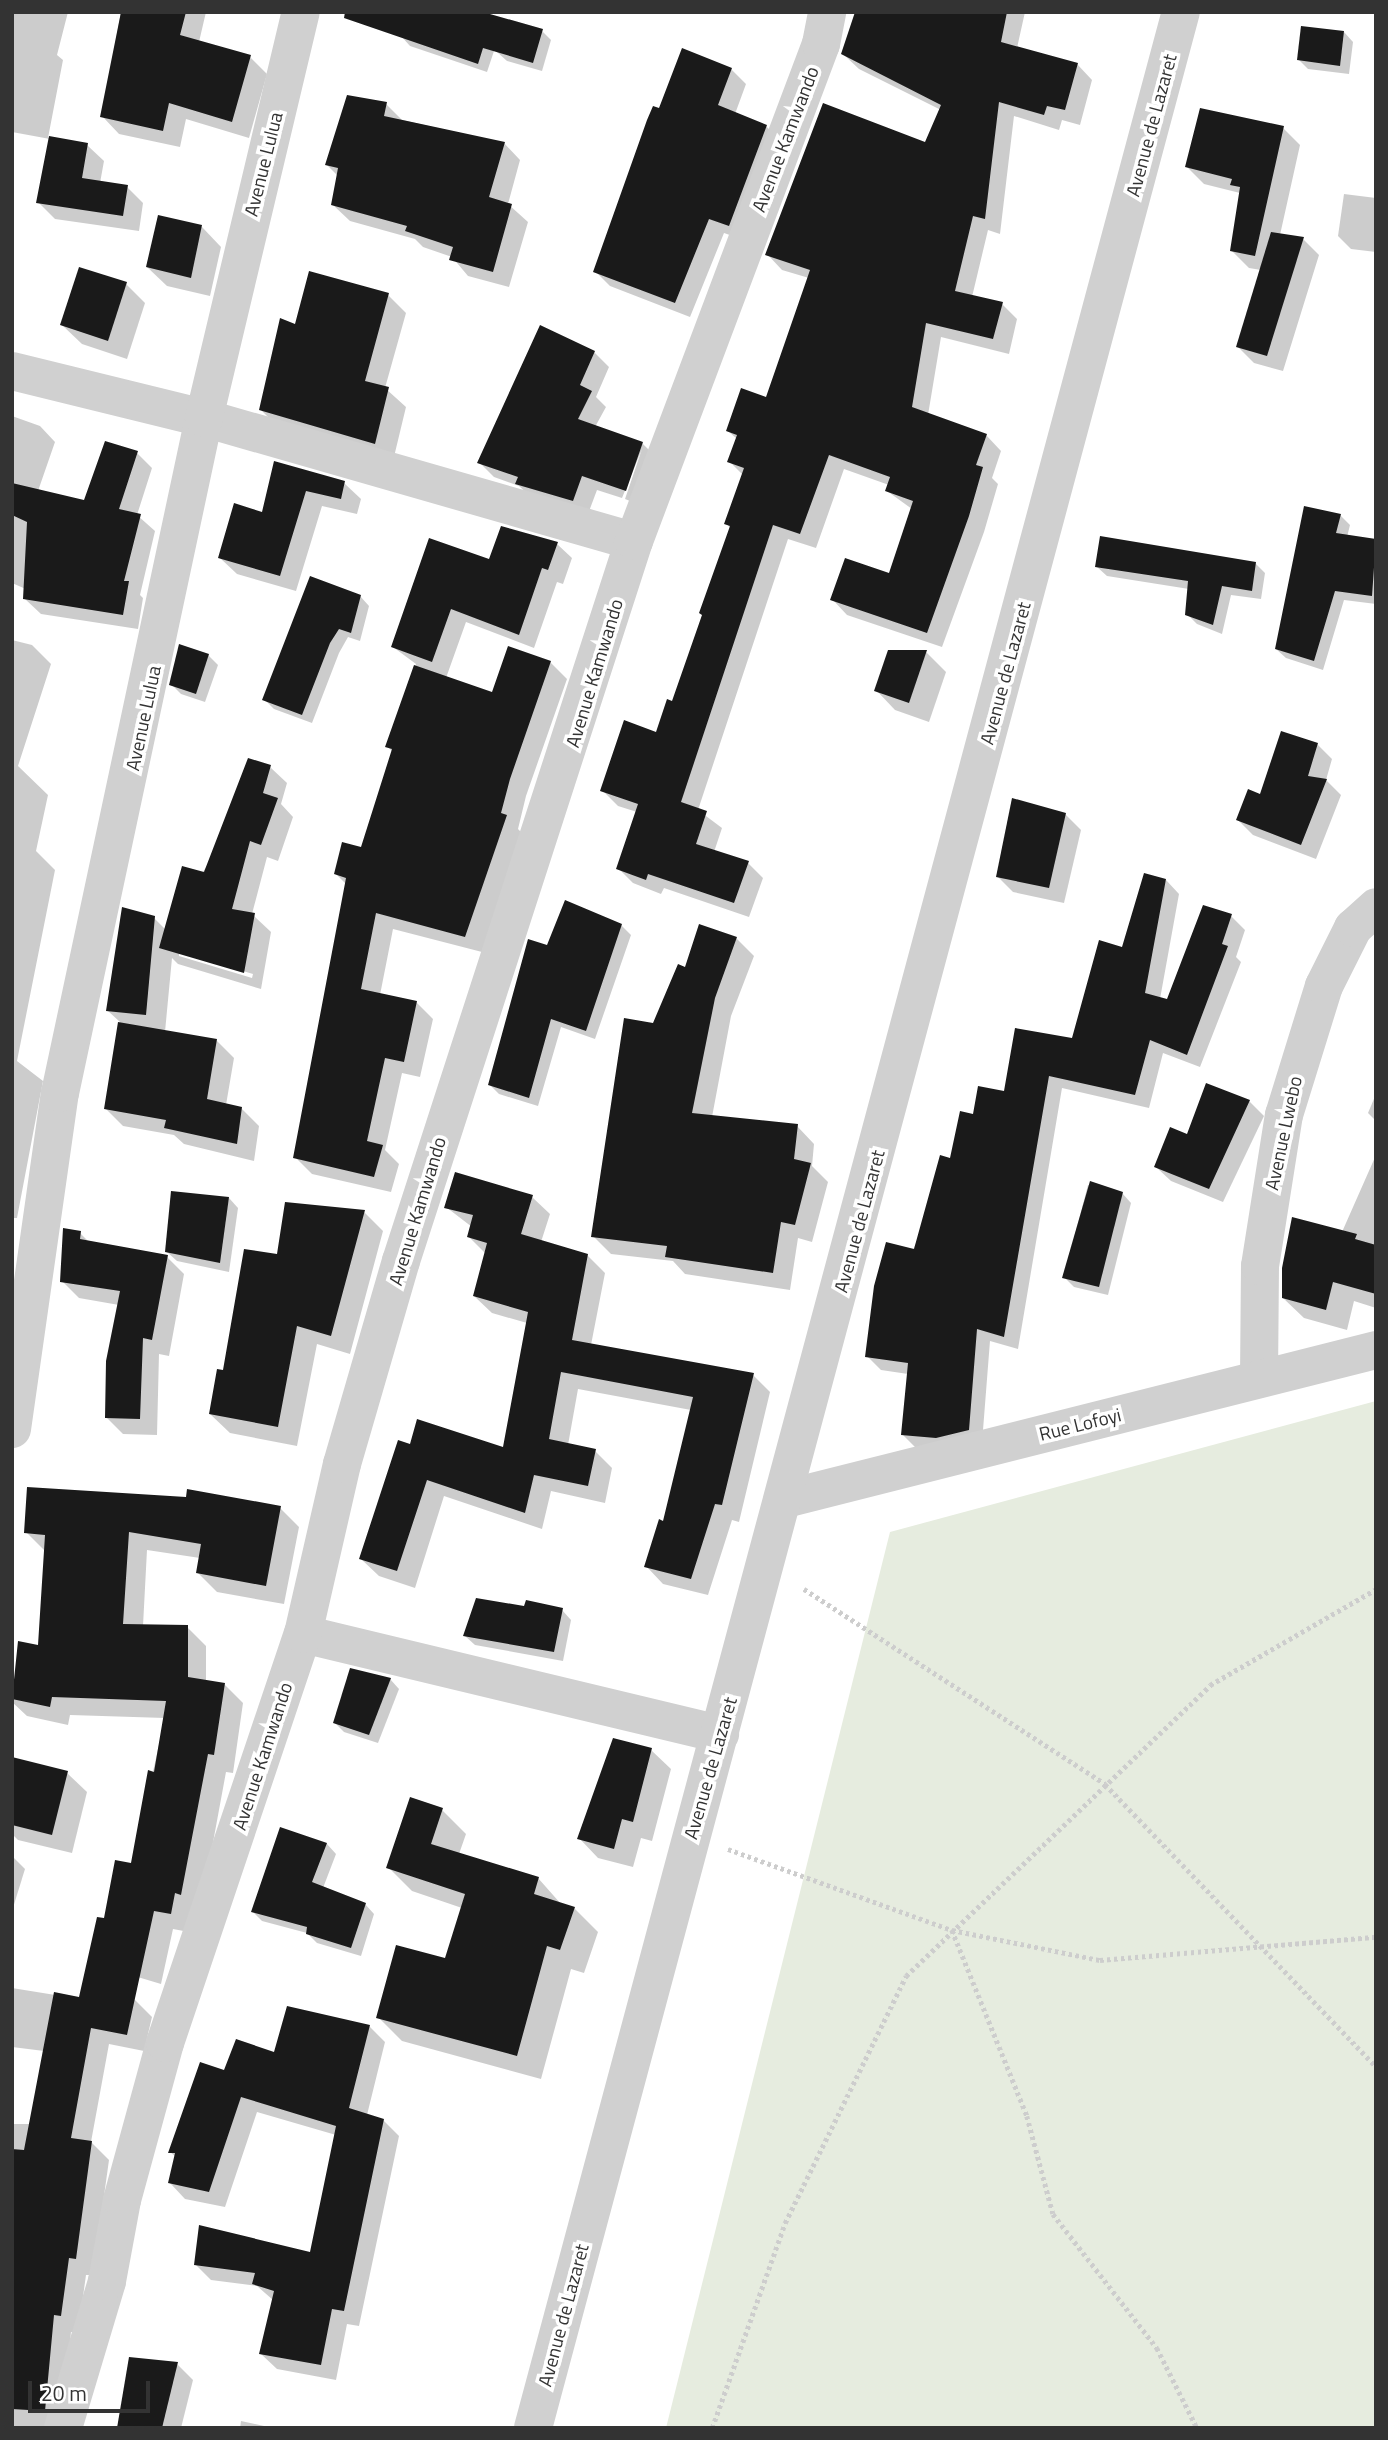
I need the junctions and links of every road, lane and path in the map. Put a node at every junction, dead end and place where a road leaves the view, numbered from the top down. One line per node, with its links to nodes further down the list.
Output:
1 (300, 12): 5 (street, Avenue Lulua)
2 (827, 12): 6 (street, Avenue Kamwando)
3 (1181, 12): 11 (street, Avenue de Lazaret)
4 (12, 371): 5 (street)
5 (204, 418): 6 (street); 10 (street, Avenue Lulua)
6 (634, 541): 14 (street, Avenue Kamwando)
7 (1376, 907): 9 (street, Avenue Lwebo)
8 (1376, 1350): 9 (street, Rue Lofoyi)
9 (1259, 1379): 11 (street, Rue Lofoyi)
10 (12, 1429)
11 (785, 1499): 15 (street, Avenue de Lazaret)
12 (804, 1589): 16 (path)
13 (1376, 1590): 16 (path)
14 (303, 1634): 15 (street); 22 (street, Avenue Kamwando)
15 (720, 1734): 17 (street, Avenue de Lazaret)
16 (1105, 1784): 18 (path); 20 (path)
17 (691, 1836): 18 (path); 23 (street, Avenue de Lazaret)
18 (952, 1930): 20 (path); 24 (path); 25 (path)
19 (1376, 1937): 20 (path)
20 (1262, 1950): 21 (path)
21 (1376, 2067)
22 (63, 2428)
23 (533, 2428)
24 (712, 2428)
25 (1197, 2428)

